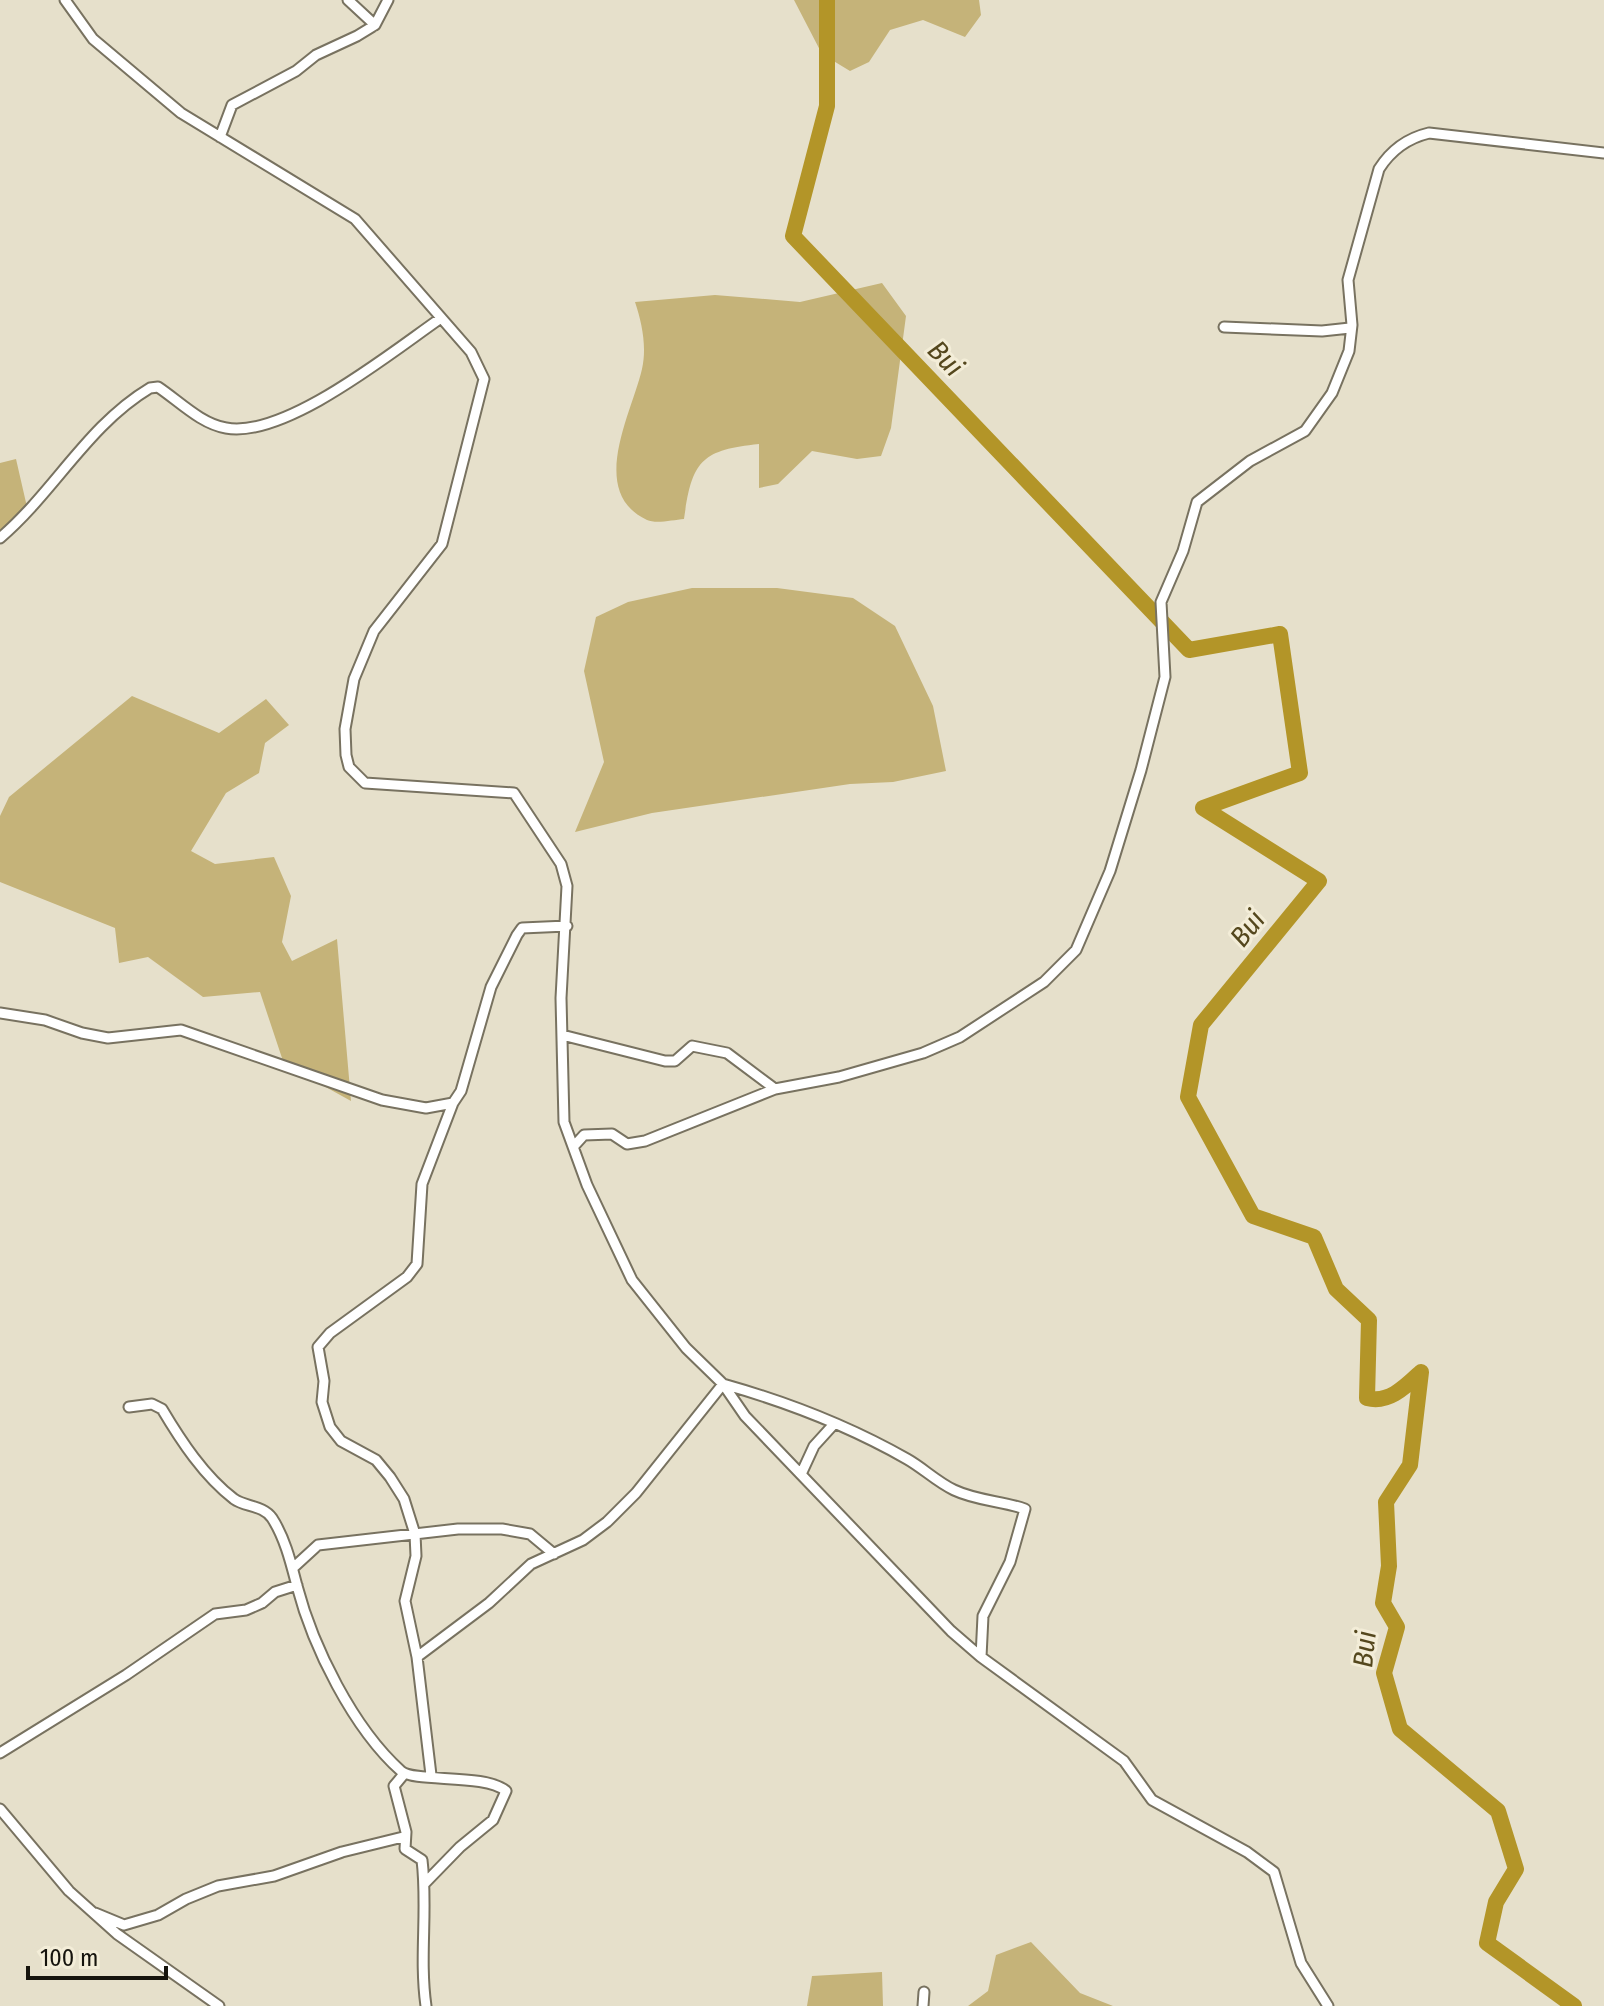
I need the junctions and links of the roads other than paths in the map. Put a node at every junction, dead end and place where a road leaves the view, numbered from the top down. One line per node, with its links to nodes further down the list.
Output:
1 (65, 0): 5 (street)
2 (348, 0): 4 (street)
3 (388, 0): 4 (street)
4 (375, 25): 5 (street)
5 (220, 137): 7 (street)
6 (1604, 153): 9 (street)
7 (441, 318): 10 (street); 11 (street)
8 (1224, 327): 9 (street)
9 (1350, 328): 14 (street)
10 (0, 538)
11 (567, 926): 13 (street); 15 (street)
12 (0, 1013): 15 (street)
13 (562, 1035): 14 (street); 16 (street)
14 (775, 1089): 16 (street)
15 (453, 1103): 21 (street)
16 (574, 1146): 17 (street)
17 (723, 1384): 19 (street); 20 (street); 22 (street)
18 (129, 1407): 23 (street)
19 (834, 1424): 20 (street); 26 (street)
20 (802, 1472): 26 (street)
21 (415, 1534): 22 (street); 23 (street); 25 (street)
22 (554, 1554): 25 (street)
23 (294, 1567): 24 (street)
24 (297, 1585): 27 (street); 28 (street)
25 (417, 1657): 29 (street)
26 (981, 1657): 38 (street)
27 (0, 1753)
28 (404, 1774): 29 (street); 31 (street)
29 (431, 1775): 32 (street)
30 (0, 1809): 33 (street)
31 (403, 1837): 32 (street); 33 (street)
32 (425, 1883): 36 (street)
33 (95, 1913): 35 (street)
34 (924, 1992): 37 (street)
35 (219, 2006)
36 (426, 2006)
37 (923, 2006)
38 (1328, 2006)

